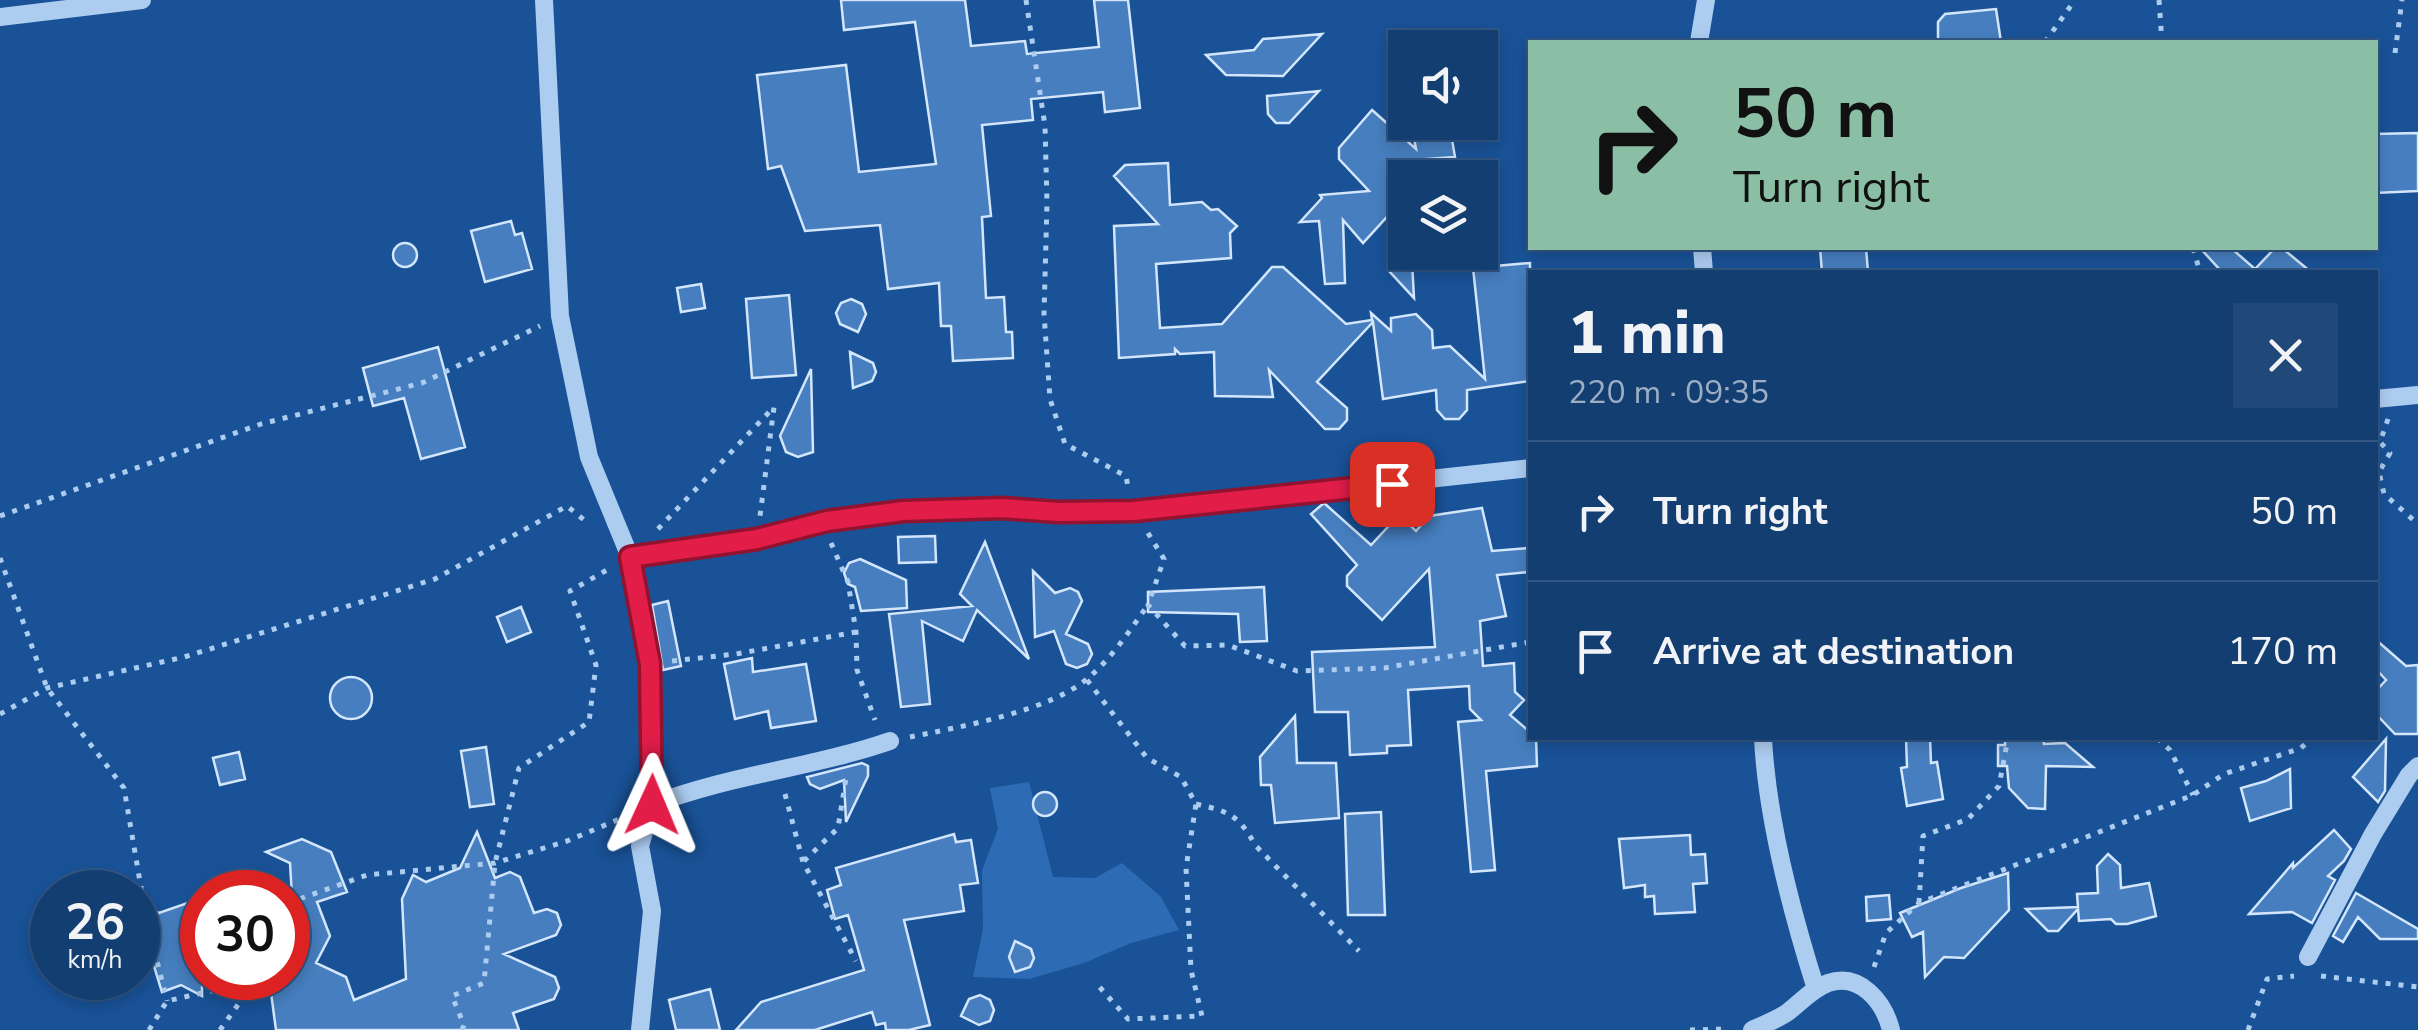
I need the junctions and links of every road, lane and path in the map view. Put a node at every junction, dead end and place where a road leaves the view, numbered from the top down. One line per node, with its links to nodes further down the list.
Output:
1 (142, 0): 8 (street)
2 (544, 0): 13 (street)
3 (1026, 0): 20 (path)
4 (1706, 0): 9 (street)
5 (2075, 0): 10 (path)
6 (2159, 0): 11 (path)
7 (2402, 0): 12 (path)
8 (0, 17)
9 (1699, 40)
10 (2046, 40)
11 (2162, 40)
12 (2395, 53)
13 (560, 316): 21 (path); 26 (street)
14 (2418, 395): 15 (street)
15 (2378, 399)
16 (2390, 453): 18 (path)
17 (1528, 468): 20 (street)
18 (2384, 494): 19 (path); 23 (path)
19 (2378, 497)
20 (1134, 511): 22 (street); 28 (path)
21 (0, 516)
22 (827, 521): 25 (street); 29 (path)
23 (2418, 524)
24 (592, 526): 33 (path)
25 (757, 539): 26 (street); 26 (path)
26 (630, 557): 31 (street); 47 (path)
27 (0, 558): 33 (path)
28 (1148, 605): 30 (path); 32 (path)
29 (856, 632): 31 (path); 35 (path)
30 (1528, 642)
31 (650, 664): 45 (street)
32 (1087, 680): 35 (path); 44 (path)
33 (48, 688): 34 (path); 59 (path)
34 (0, 714)
35 (890, 740): 40 (street)
36 (1763, 740): 55 (street)
37 (2008, 740): 49 (path)
38 (2159, 740): 43 (path)
39 (2310, 740): 43 (path)
40 (849, 755): 42 (street); 46 (path)
41 (2418, 766): 51 (street)
42 (780, 772): 45 (street); 46 (path)
43 (2192, 795): 49 (path)
44 (1196, 804): 50 (path); 53 (path)
45 (652, 805): 47 (path); 63 (street)
46 (802, 862): 52 (path)
47 (495, 863): 48 (path); 62 (path)
48 (310, 895)
49 (1918, 902): 56 (path)
50 (1360, 951)
51 (2308, 957)
52 (856, 961)
53 (1095, 982)
54 (2418, 987): 66 (path)
55 (1816, 989): 56 (street); 64 (street)
56 (1868, 990): 65 (street)
57 (180, 998): 59 (path)
58 (241, 1000): 61 (path)
59 (167, 1001): 60 (path)
60 (149, 1030)
61 (220, 1030)
62 (462, 1030)
63 (640, 1030)
64 (1752, 1030)
65 (1891, 1030)
66 (2248, 1030)

